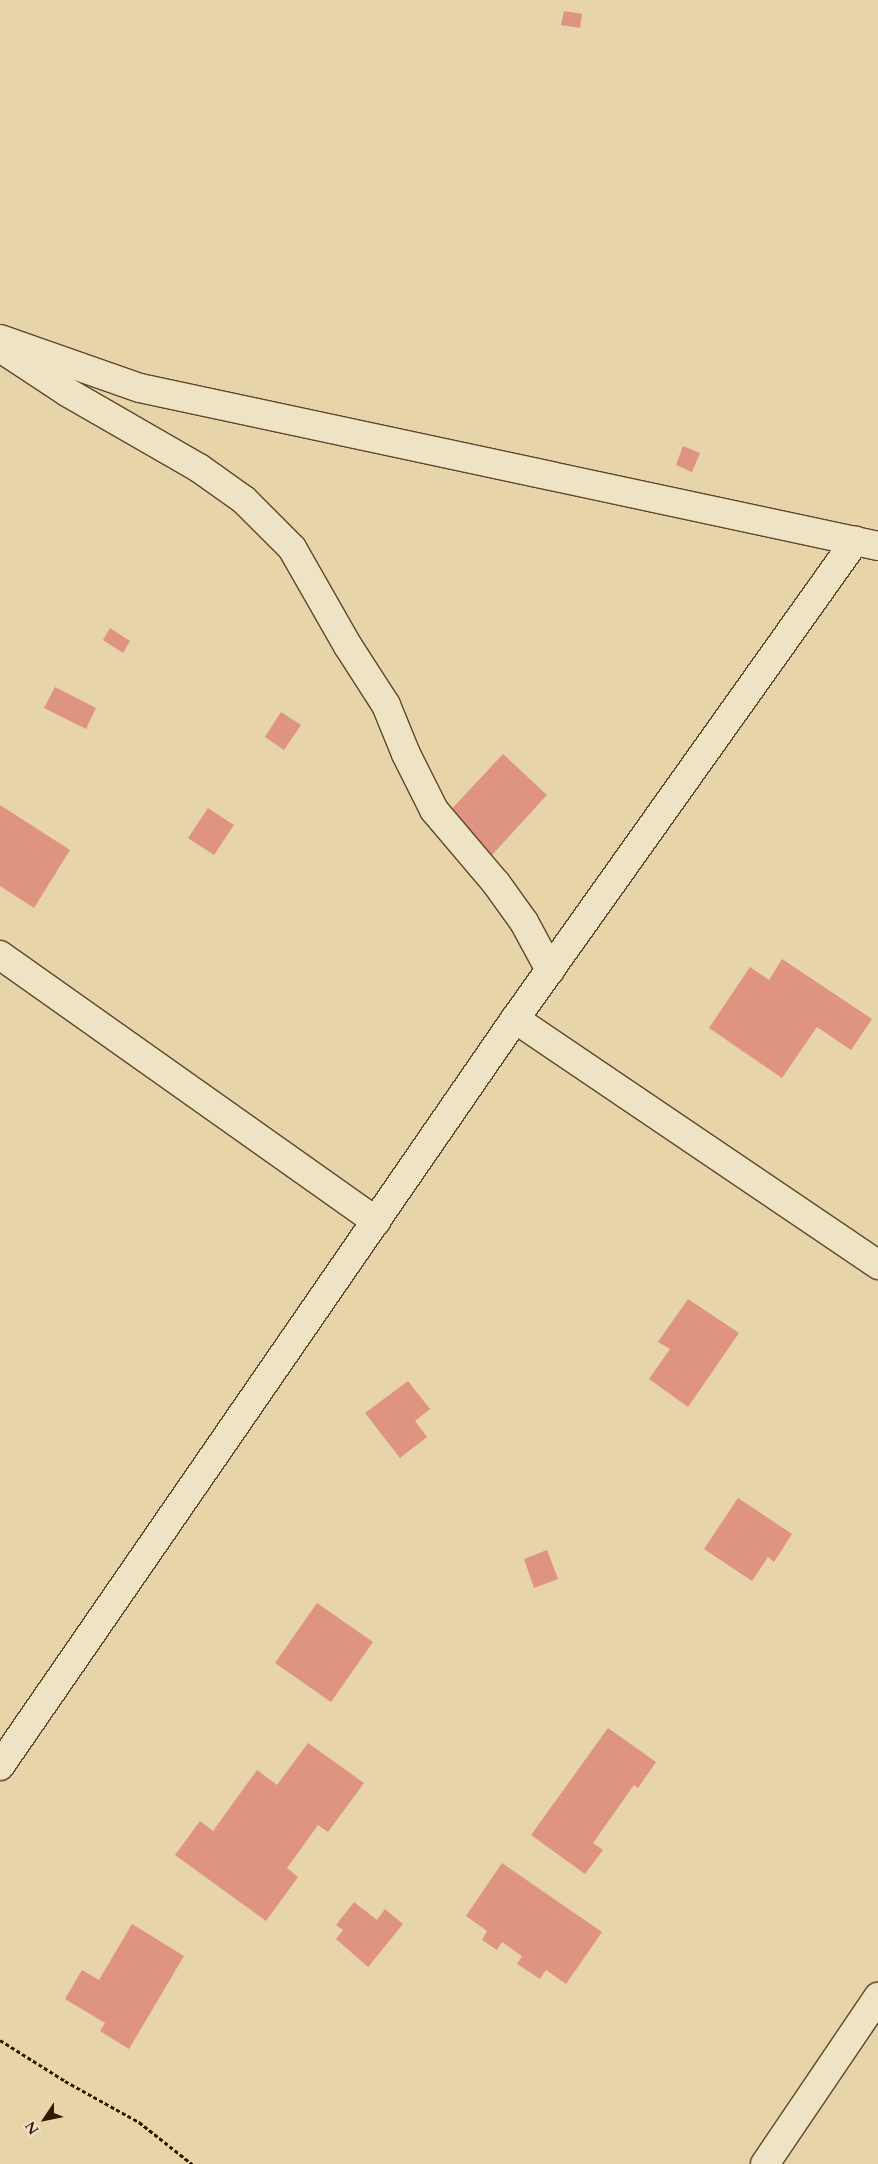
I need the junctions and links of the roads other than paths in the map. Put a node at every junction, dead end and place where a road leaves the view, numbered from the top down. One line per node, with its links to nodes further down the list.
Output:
1 (0, 339): 3 (street)
2 (0, 348): 5 (street)
3 (866, 543): 5 (street)
4 (0, 955): 7 (street)
5 (550, 970): 6 (street)
6 (515, 1019): 7 (street); 8 (street)
7 (376, 1221): 9 (street)
8 (878, 1265)
9 (0, 1766)
10 (878, 1997): 11 (street)
11 (764, 2164)

